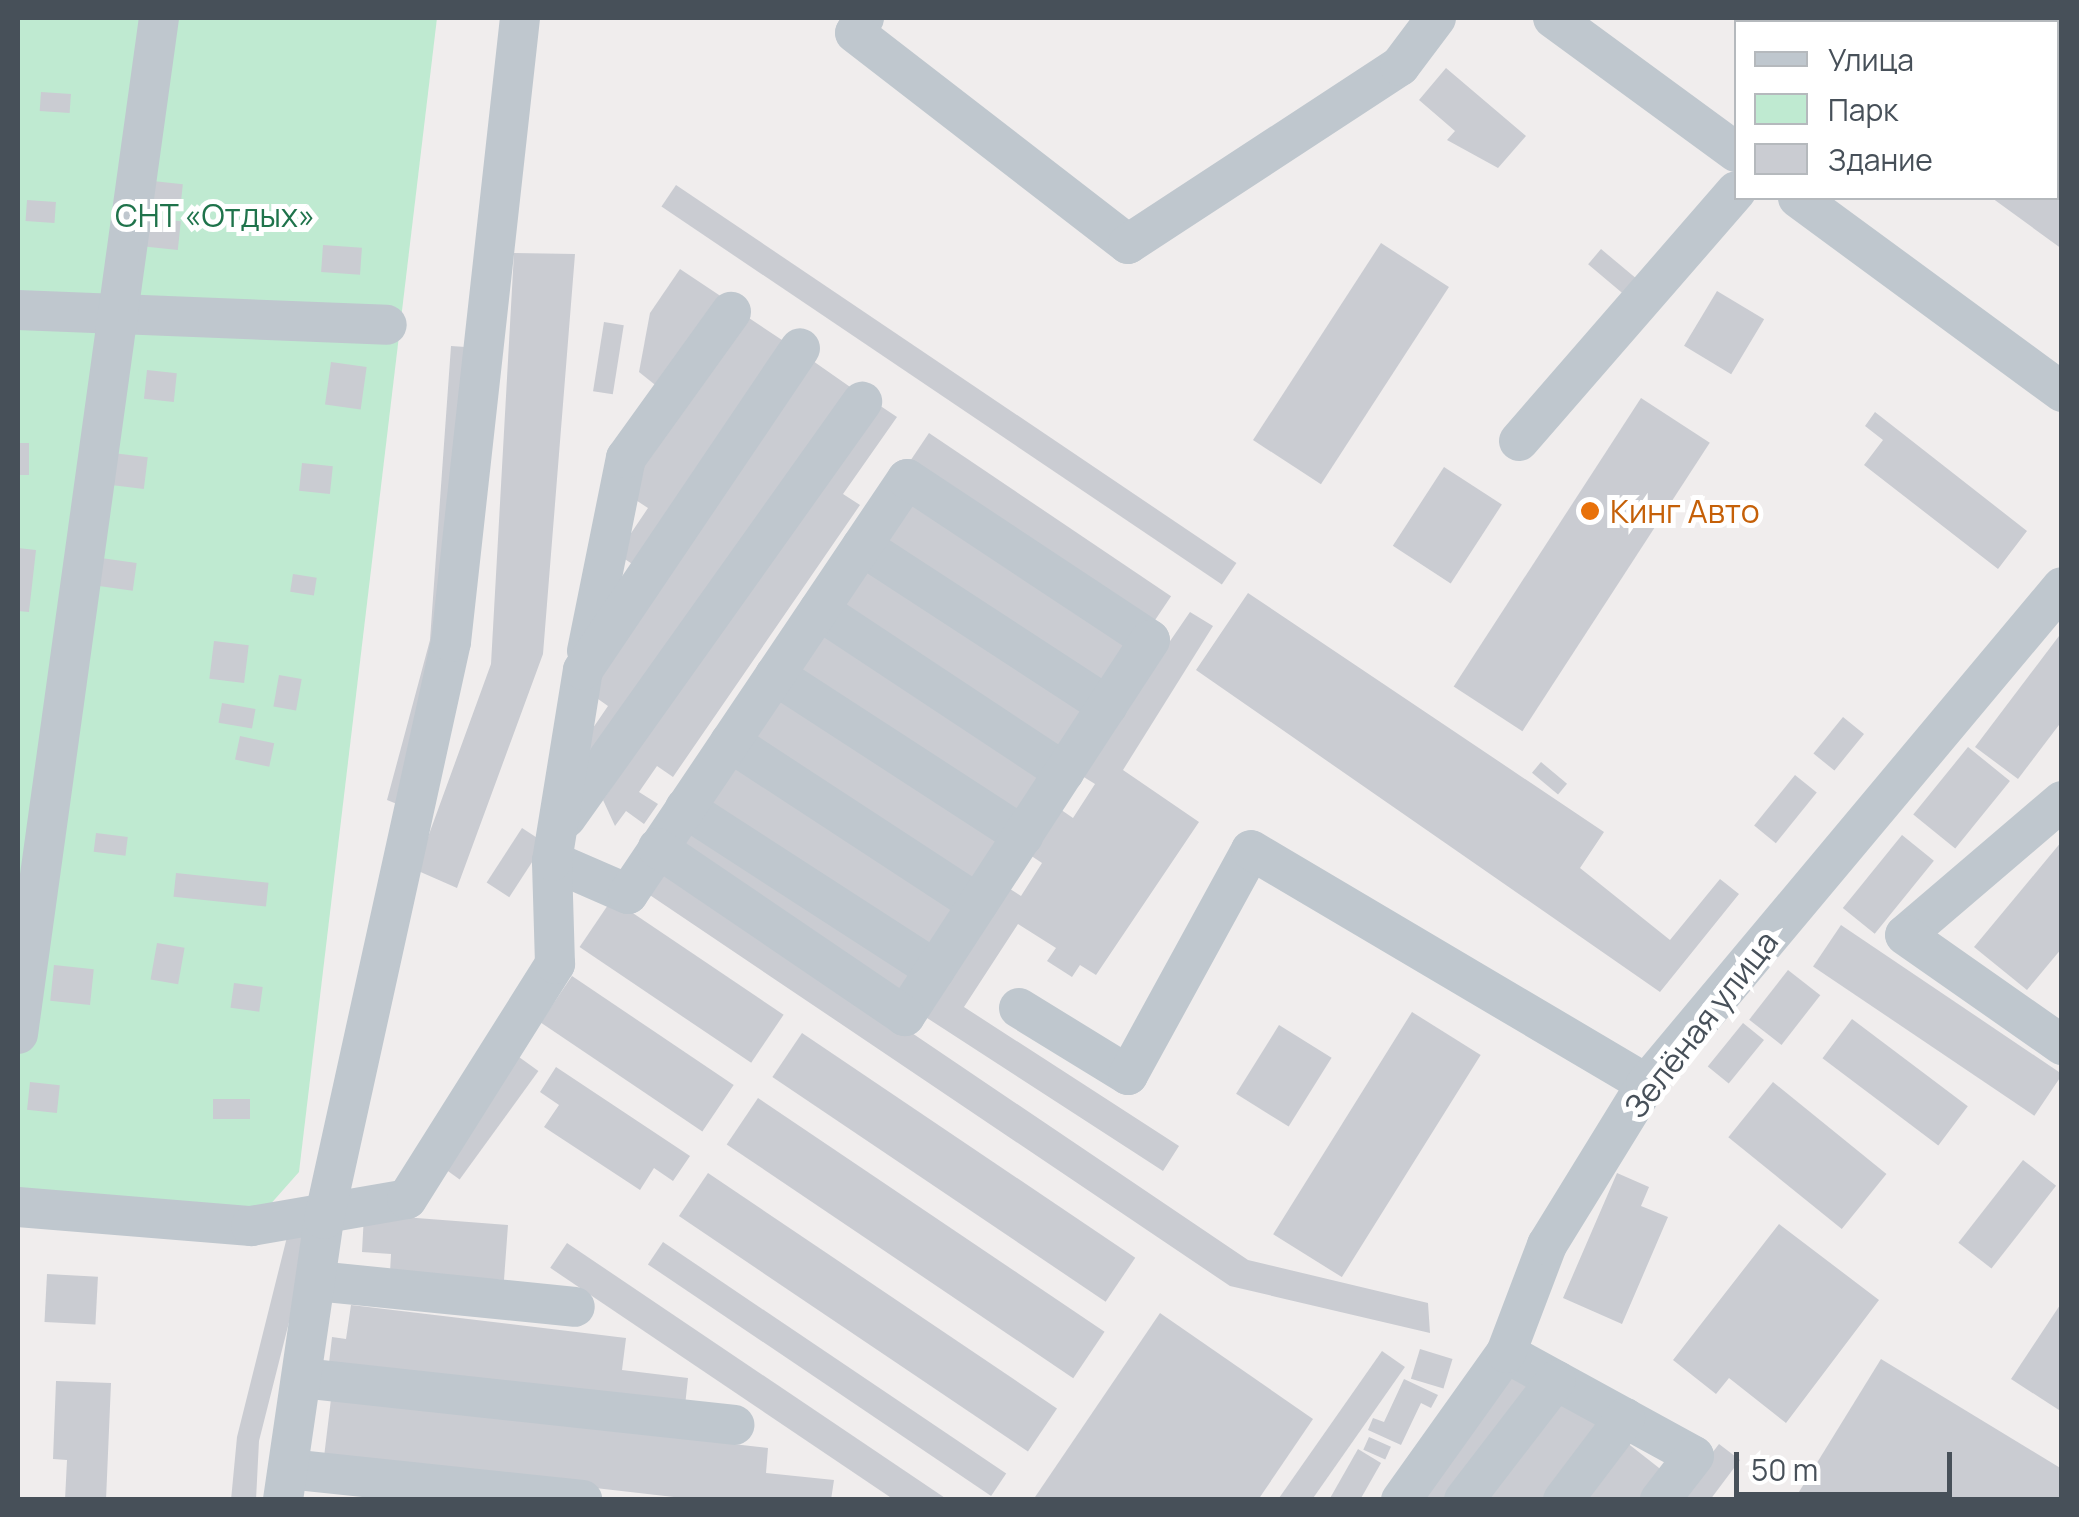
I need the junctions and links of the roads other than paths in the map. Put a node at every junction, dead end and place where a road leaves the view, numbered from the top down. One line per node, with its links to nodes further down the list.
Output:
1 (159, 18): 11 (street)
2 (520, 18): 37 (street)
3 (864, 18): 4 (street)
4 (1436, 18)
5 (1553, 18): 6 (street)
6 (1734, 151)
7 (1734, 193): 16 (street)
8 (1801, 200): 14 (street)
9 (18, 310): 11 (street)
10 (730, 312): 20 (street)
11 (120, 319): 12 (street); 33 (street)
12 (387, 325)
13 (800, 348): 20 (street)
14 (2062, 392)
15 (862, 402): 27 (street)
16 (1519, 442)
17 (862, 546): 19 (street); 22 (street); 22 (street)
18 (2062, 587): 35 (street, Зелёная улица)
19 (819, 610): 21 (street); 24 (street)
20 (583, 670): 27 (street)
21 (775, 675): 23 (street); 28 (street)
22 (1107, 706): 24 (street)
23 (730, 742): 26 (street); 30 (street)
24 (1064, 772): 28 (street)
25 (2062, 801): 34 (street)
26 (685, 808): 29 (street); 31 (street)
27 (557, 831): 29 (street); 37 (street)
28 (1023, 836): 30 (street)
29 (658, 848): 31 (street)
30 (978, 904): 31 (street)
31 (936, 970)
32 (1019, 1008): 35 (street)
33 (18, 1034)
34 (2062, 1044)
35 (1646, 1084): 40 (street, Зелёная улица)
36 (18, 1207): 37 (street)
37 (324, 1219): 38 (street)
38 (316, 1281): 39 (street); 41 (street)
39 (574, 1307)
40 (1506, 1353): 42 (street); 47 (street, Зелёная улица)
41 (302, 1378): 44 (street); 45 (street)
42 (1556, 1380): 43 (street); 48 (street)
43 (1625, 1418): 49 (street); 50 (street)
44 (734, 1425)
45 (286, 1484): 46 (street)
46 (582, 1500)
47 (1401, 1500)
48 (1464, 1500)
49 (1563, 1500)
50 (1660, 1500)

